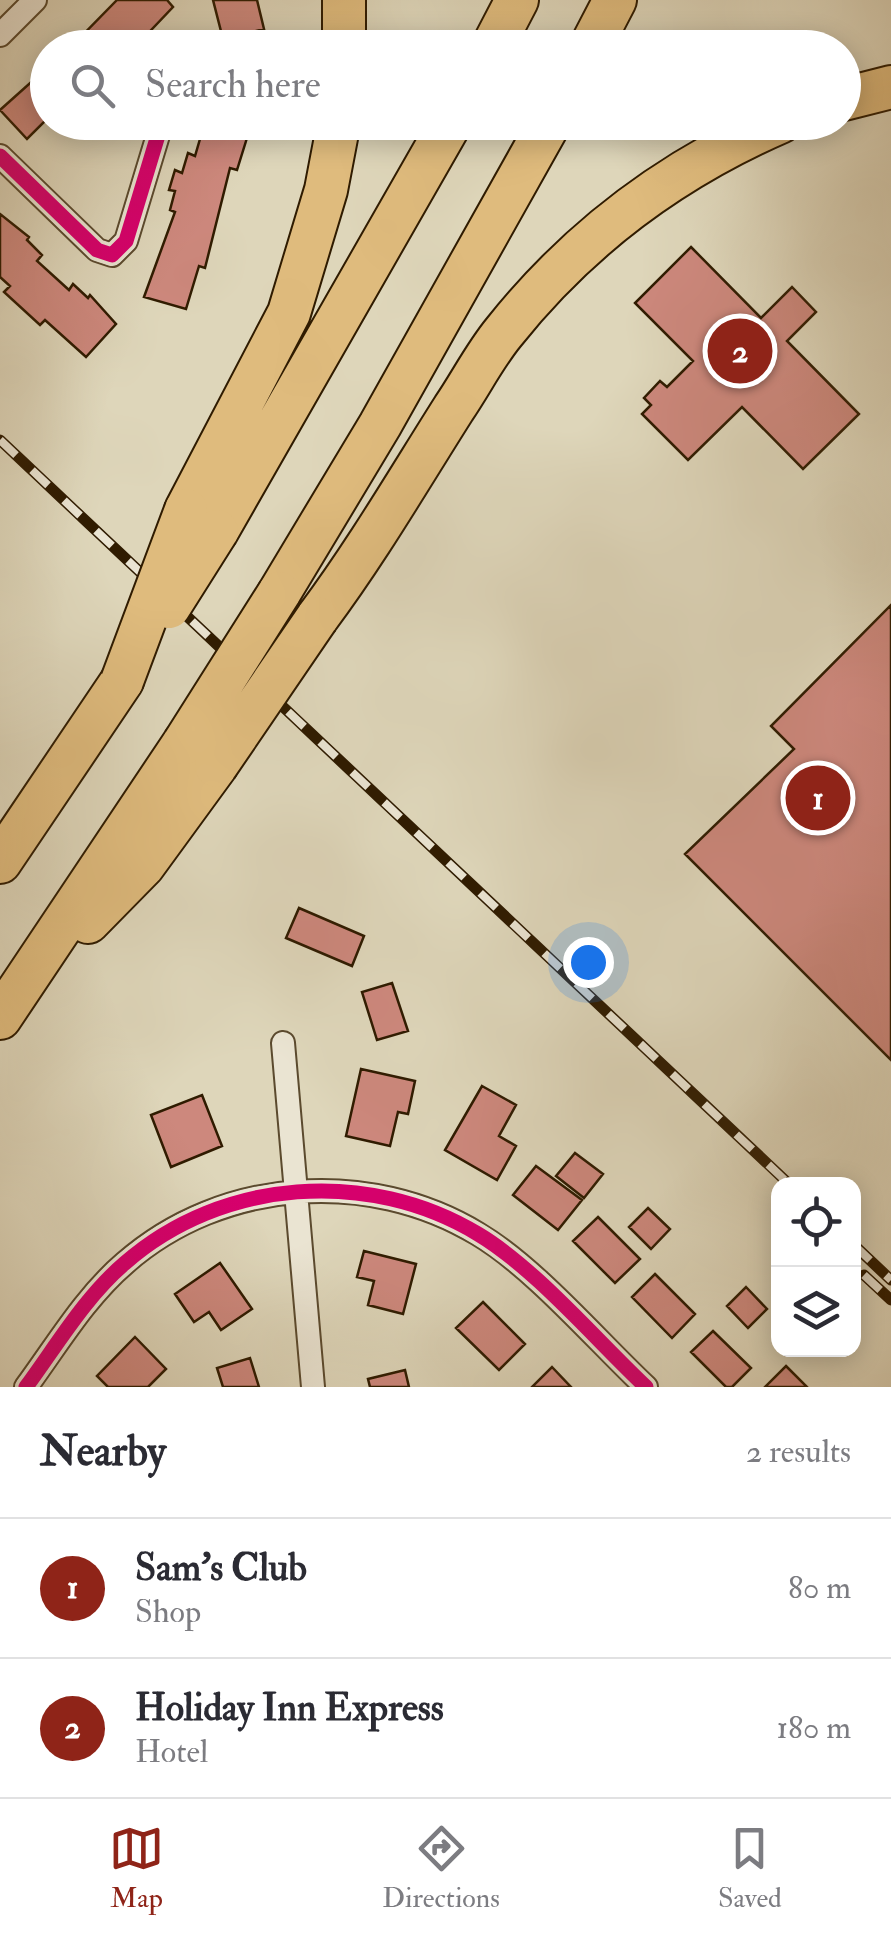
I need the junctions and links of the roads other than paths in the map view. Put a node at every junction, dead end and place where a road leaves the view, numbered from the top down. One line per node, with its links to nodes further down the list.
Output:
1 (35, 0): 8 (street)
2 (344, 0): 5 (highway)
3 (517, 0): 6 (highway)
4 (615, 0): 7 (highway)
5 (344, 30)
6 (501, 30)
7 (599, 30)
8 (0, 35)
9 (891, 87): 10 (highway)
10 (861, 95)
11 (157, 140): 16 (street)
12 (336, 140): 17 (highway)
13 (440, 140): 17 (highway)
14 (540, 140): 18 (highway, bridge)
15 (745, 140): 18 (highway, bridge)
16 (0, 156)
17 (201, 520): 19 (highway, bridge)
18 (200, 754): 20 (highway)
19 (0, 862)
20 (10, 1004)
21 (283, 1043): 22 (street)
22 (294, 1192): 23 (street); 24 (street); 25 (street)
23 (26, 1387)
24 (313, 1387)
25 (646, 1387)

